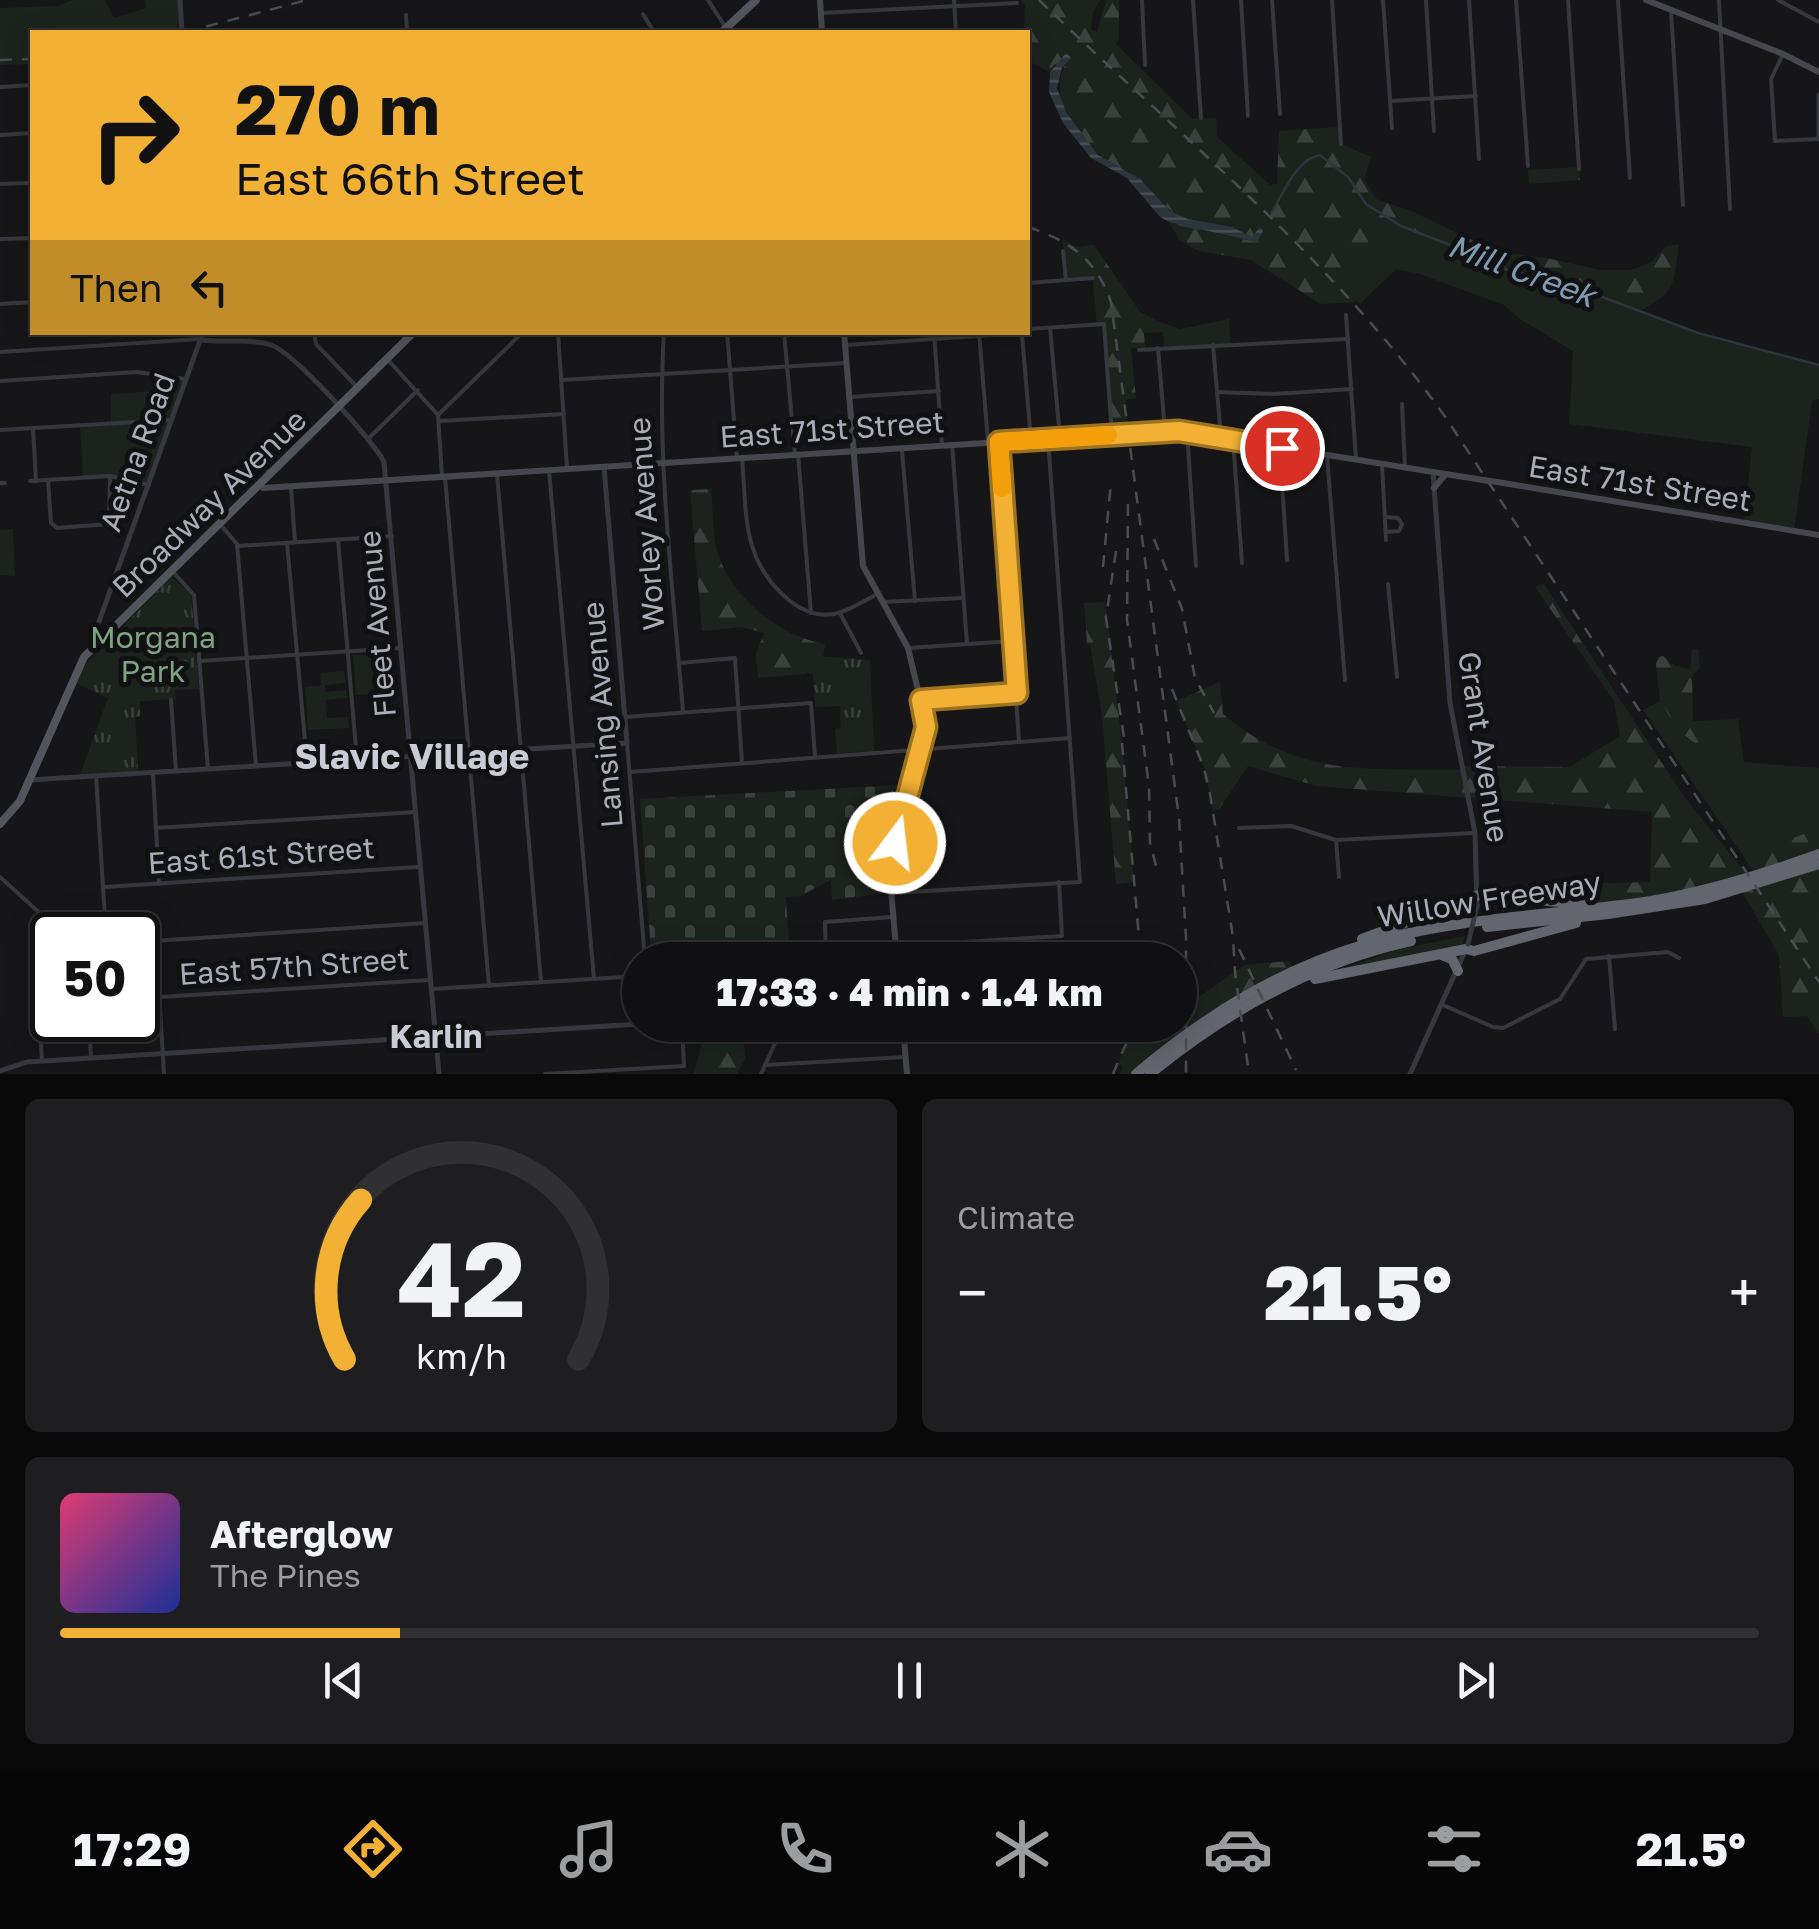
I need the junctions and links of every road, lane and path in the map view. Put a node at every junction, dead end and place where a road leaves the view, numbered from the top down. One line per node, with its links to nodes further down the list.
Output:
1 (180, 0): 26 (street)
2 (708, 0): 29 (street)
3 (756, 0): 29 (main road)
4 (820, 0): 22 (main road)
5 (1142, 0): 34 (street)
6 (1193, 0): 44 (street)
7 (1241, 0): 43 (street)
8 (1272, 0): 42 (street)
9 (1332, 0): 50 (street)
10 (1383, 0): 41 (street)
11 (1426, 0): 40 (street)
12 (1469, 0): 39 (street)
13 (1516, 0): 52 (street)
14 (1568, 0): 53 (street)
15 (1618, 0): 54 (street)
16 (1646, 0): 21 (main road)
17 (1720, 0): 32 (street)
18 (1778, 0): 25 (street)
19 (954, 3): 20 (street); 22 (street); 31 (street)
20 (1017, 3)
21 (1666, 6): 32 (main road); 57 (street)
22 (821, 13): 30 (main road)
23 (643, 14): 28 (street)
24 (406, 15): 27 (street)
25 (1819, 22)
26 (182, 30)
27 (407, 30)
28 (653, 30)
29 (724, 30)
30 (822, 30)
31 (956, 30)
32 (1721, 30): 33 (main road); 58 (street)
33 (1783, 54): 35 (main road); 49 (street)
34 (1145, 65)
35 (1819, 72)
36 (30, 84): 37 (street)
37 (0, 87)
38 (1819, 95): 49 (street)
39 (1476, 96): 40 (street); 51 (street)
40 (1433, 99): 41 (street); 46 (street)
41 (1390, 102): 45 (street)
42 (1280, 114)
43 (1248, 116)
44 (1201, 118)
45 (1392, 128)
46 (1434, 131)
47 (30, 133): 48 (street)
48 (0, 135)
49 (1819, 139)
50 (1341, 144)
51 (1480, 159)
52 (1528, 166)
53 (1579, 169)
54 (1630, 178)
55 (30, 183): 56 (street)
56 (0, 184)
57 (1684, 205)
58 (1730, 209)
59 (30, 238): 60 (street)
60 (0, 240)
61 (1063, 251): 63 (street)
62 (1093, 278): 63 (street)
63 (1066, 280): 64 (street)
64 (1030, 282)
65 (30, 302): 66 (street)
66 (0, 304)
67 (1346, 315): 83 (street)
68 (1050, 328): 69 (street); 113 (street); 116 (street)
69 (1030, 330)
70 (238, 335): 84 (street)
71 (314, 335): 98 (street)
72 (411, 335): 90 (main road, Broadway Avenue)
73 (519, 335): 107 (street)
74 (558, 335): 96 (street)
75 (664, 335): 94 (street, Worley Avenue)
76 (727, 335): 93 (street)
77 (784, 335): 92 (street)
78 (844, 335): 85 (main road)
79 (979, 335): 120 (street)
80 (1024, 335): 119 (street)
81 (203, 336): 84 (street, Fleet Avenue); 89 (street); 95 (street, Aetna Road)
82 (934, 336): 85 (street); 101 (street)
83 (1348, 340): 86 (street); 99 (street)
84 (238, 342): 105 (street, Fleet Avenue)
85 (845, 345): 91 (main road)
86 (1213, 345): 87 (street); 102 (street)
87 (1158, 348): 88 (street); 112 (street)
88 (1139, 350)
89 (0, 352)
90 (388, 359): 98 (main road, Broadway Avenue); 100 (street)
91 (847, 362): 92 (street); 103 (main road)
92 (787, 366): 93 (street); 127 (street)
93 (730, 370): 94 (street); 129 (street)
94 (662, 374): 96 (street); 131 (street, Worley Avenue)
95 (187, 379): 97 (street); 108 (street, Aetna Road)
96 (561, 380): 106 (street)
97 (0, 381)
98 (358, 388): 105 (main road, Broadway Avenue)
99 (1352, 389): 102 (street); 130 (street)
100 (418, 390): 107 (street); 117 (street)
101 (938, 391): 103 (street); 122 (street)
102 (1217, 392): 114 (street)
103 (849, 397): 125 (main road)
104 (1402, 404): 134 (street)
105 (339, 407): 117 (street, Fleet Avenue); 139 (main road, Broadway Avenue)
106 (564, 414): 107 (street); 135 (street)
107 (439, 418): 142 (street)
108 (172, 420): 109 (street); 145 (street, Aetna Road)
109 (33, 428): 110 (street); 143 (street)
110 (0, 430)
111 (1186, 431): 112 (main road, East 71st Street); 114 (main road, East 71st Street); 159 (street)
112 (1165, 432): 113 (main road, East 71st Street)
113 (1112, 435): 116 (main road, East 71st Street)
114 (1221, 437): 118 (main road, East 71st Street)
115 (1048, 438): 116 (main road, East 71st Street); 119 (main road, East 71st Street); 187 (street)
116 (1060, 438)
117 (368, 439): 144 (street, Fleet Avenue)
118 (1232, 439): 123 (main road, East 71st Street); 158 (street)
119 (1032, 440): 121 (main road, East 71st Street)
120 (988, 442): 121 (main road, East 71st Street); 122 (main road, East 71st Street)
121 (999, 442): 168 (street)
122 (947, 445): 124 (main road, East 71st Street); 163 (street)
123 (1280, 447): 128 (main road, East 71st Street); 157 (street)
124 (902, 448): 125 (main road, East 71st Street); 164 (street)
125 (854, 450): 127 (main road, East 71st Street); 162 (main road)
126 (250, 454): 139 (street)
127 (796, 454): 129 (main road, East 71st Street); 166 (street)
128 (1327, 454): 130 (main road, East 71st Street); 180 (street)
129 (740, 458): 131 (main road, East 71st Street); 166 (street)
130 (1356, 459): 132 (main road, East 71st Street)
131 (662, 462): 133 (main road, East 71st Street); 178 (street, Worley Avenue)
132 (1382, 464): 134 (main road, East 71st Street); 149 (street)
133 (604, 466): 135 (main road, East 71st Street); 186 (street, Lansing Avenue)
134 (1405, 467): 137 (main road, East 71st Street)
135 (567, 468): 136 (main road, East 71st Street)
136 (550, 470): 138 (main road, East 71st Street); 190 (street)
137 (1433, 472): 140 (main road, East 71st Street); 148 (street, Grant Avenue)
138 (497, 473): 142 (main road, East 71st Street); 191 (street)
139 (271, 474): 146 (main road, Broadway Avenue)
140 (1446, 475): 148 (main road); 151 (main road, East 71st Street, bridge)
141 (110, 476): 143 (street); 143 (street); 145 (street)
142 (443, 476): 144 (main road, East 71st Street); 193 (street)
143 (48, 480)
144 (387, 480): 147 (main road, East 71st Street); 152 (street, Fleet Avenue)
145 (149, 485): 169 (street, Aetna Road)
146 (260, 485): 147 (main road, East 71st Street); 150 (main road, Broadway Avenue)
147 (291, 486): 154 (street)
148 (1434, 488): 210 (street, Grant Avenue)
149 (1385, 517): 149 (street)
150 (220, 524): 156 (street); 160 (main road, Broadway Avenue)
151 (1819, 535)
152 (392, 536): 153 (street); 171 (street, Fleet Avenue)
153 (338, 540): 154 (street); 173 (street)
154 (295, 542): 155 (street)
155 (287, 543): 156 (street); 174 (street)
156 (237, 546): 176 (street)
157 (1288, 560)
158 (1242, 563)
159 (1196, 566)
160 (172, 571): 169 (main road, Broadway Avenue); 177 (street)
161 (1388, 584): 179 (street)
162 (878, 594): 165 (main road); 167 (street)
163 (963, 598): 164 (street); 170 (street)
164 (915, 601): 165 (street)
165 (882, 602): 172 (main road)
166 (811, 613): 167 (street)
167 (840, 613): 175 (street)
168 (1014, 641): 170 (street); 181 (street)
169 (99, 642): 205 (main road, Broadway Avenue)
170 (967, 644): 172 (street)
171 (402, 648): 173 (street); 194 (street, Fleet Avenue)
172 (908, 648): 183 (main road)
173 (347, 652): 174 (street); 196 (street)
174 (298, 654): 176 (street); 197 (street)
175 (861, 654)
176 (246, 658): 177 (street); 199 (street)
177 (200, 660): 200 (street)
178 (679, 663): 184 (street); 185 (street, Worley Avenue)
179 (1397, 677)
180 (1345, 680)
181 (1017, 693): 183 (street); 188 (street)
182 (172, 700): 201 (street)
183 (921, 700): 192 (main road)
184 (739, 708): 185 (street); 195 (street); 198 (street)
185 (683, 712): 186 (street)
186 (625, 717): 189 (street, Lansing Avenue)
187 (1070, 738): 188 (street); 217 (street)
188 (1019, 742): 192 (street)
189 (627, 744): 190 (street); 203 (street, Lansing Avenue)
190 (573, 747): 191 (street); 241 (street)
191 (521, 750): 193 (street); 243 (street)
192 (920, 750): 195 (street); 220 (main road)
193 (469, 753): 194 (street); 244 (street)
194 (412, 756): 196 (street); 206 (street, Fleet Avenue)
195 (815, 758): 198 (street)
196 (358, 760): 197 (street)
197 (307, 763): 199 (street)
198 (742, 763): 203 (street)
199 (256, 766): 200 (street)
200 (208, 770): 201 (street)
201 (176, 771): 202 (street)
202 (153, 772): 204 (street); 208 (street)
203 (630, 772): 229 (street, Lansing Avenue)
204 (96, 776): 205 (street); 219 (street)
205 (29, 780): 207 (main road, Broadway Avenue)
206 (416, 812): 208 (street); 214 (street, Fleet Avenue)
207 (0, 824)
208 (156, 828): 218 (street)
209 (1238, 828): 211 (street)
210 (1476, 833): 211 (street); 221 (street, Grant Avenue)
211 (1336, 840): 216 (street)
212 (1819, 854): 222 (highway, Willow Freeway)
213 (1819, 864): 222 (highway, Willow Freeway)
214 (421, 867): 218 (street, East 61st Street); 226 (street, Fleet Avenue)
215 (0, 877): 223 (street)
216 (1339, 877)
217 (1060, 882): 220 (street); 227 (street)
218 (159, 884): 219 (street, East 61st Street)
219 (104, 888): 224 (street)
220 (892, 893): 225 (main road)
221 (1478, 901): 222 (highway); 234 (street, Grant Avenue, bridge); 238 (highway)
222 (1610, 910): 234 (highway); 238 (highway, Willow Freeway); 245 (highway, Willow Freeway)
223 (39, 912)
224 (105, 912)
225 (894, 916): 230 (street); 231 (main road)
226 (426, 923): 228 (street); 242 (street, Fleet Avenue)
227 (1024, 938): 232 (street); 233 (street)
228 (160, 940)
229 (644, 942)
230 (826, 942)
231 (896, 942)
232 (960, 942)
233 (1024, 942)
234 (1467, 947): 235 (highway); 239 (street, Grant Avenue)
235 (1442, 954): 239 (highway); 245 (highway)
236 (1610, 956): 237 (street); 248 (street); 250 (street)
237 (1680, 958)
238 (1316, 961): 269 (highway, Willow Freeway)
239 (1458, 971): 248 (street, Grant Avenue)
240 (622, 977): 241 (street, East 57th Street)
241 (594, 979): 243 (street, East 57th Street)
242 (431, 980): 246 (street, Fleet Avenue); 247 (street, East 57th Street)
243 (541, 982): 244 (street, East 57th Street)
244 (489, 986): 246 (street, East 57th Street)
245 (1284, 986): 270 (highway, Willow Freeway)
246 (432, 989): 251 (street, Fleet Avenue)
247 (160, 997): 257 (street)
248 (1443, 1005): 271 (street, Grant Avenue)
249 (622, 1025): 251 (street)
250 (1615, 1030)
251 (436, 1036): 257 (street); 265 (street, Fleet Avenue)
252 (41, 1042): 260 (street)
253 (90, 1042): 259 (street)
254 (683, 1042): 263 (street)
255 (776, 1042): 261 (street)
256 (905, 1042): 258 (main road)
257 (163, 1053): 259 (street); 264 (street)
258 (906, 1057): 261 (street); 268 (main road)
259 (91, 1058): 260 (street)
260 (42, 1061): 262 (street)
261 (765, 1066): 267 (street)
262 (0, 1071)
263 (651, 1071): 266 (street)
264 (164, 1074)
265 (440, 1074)
266 (545, 1074)
267 (761, 1074)
268 (907, 1074)
269 (1136, 1074)
270 (1150, 1074)
271 (1410, 1074)

